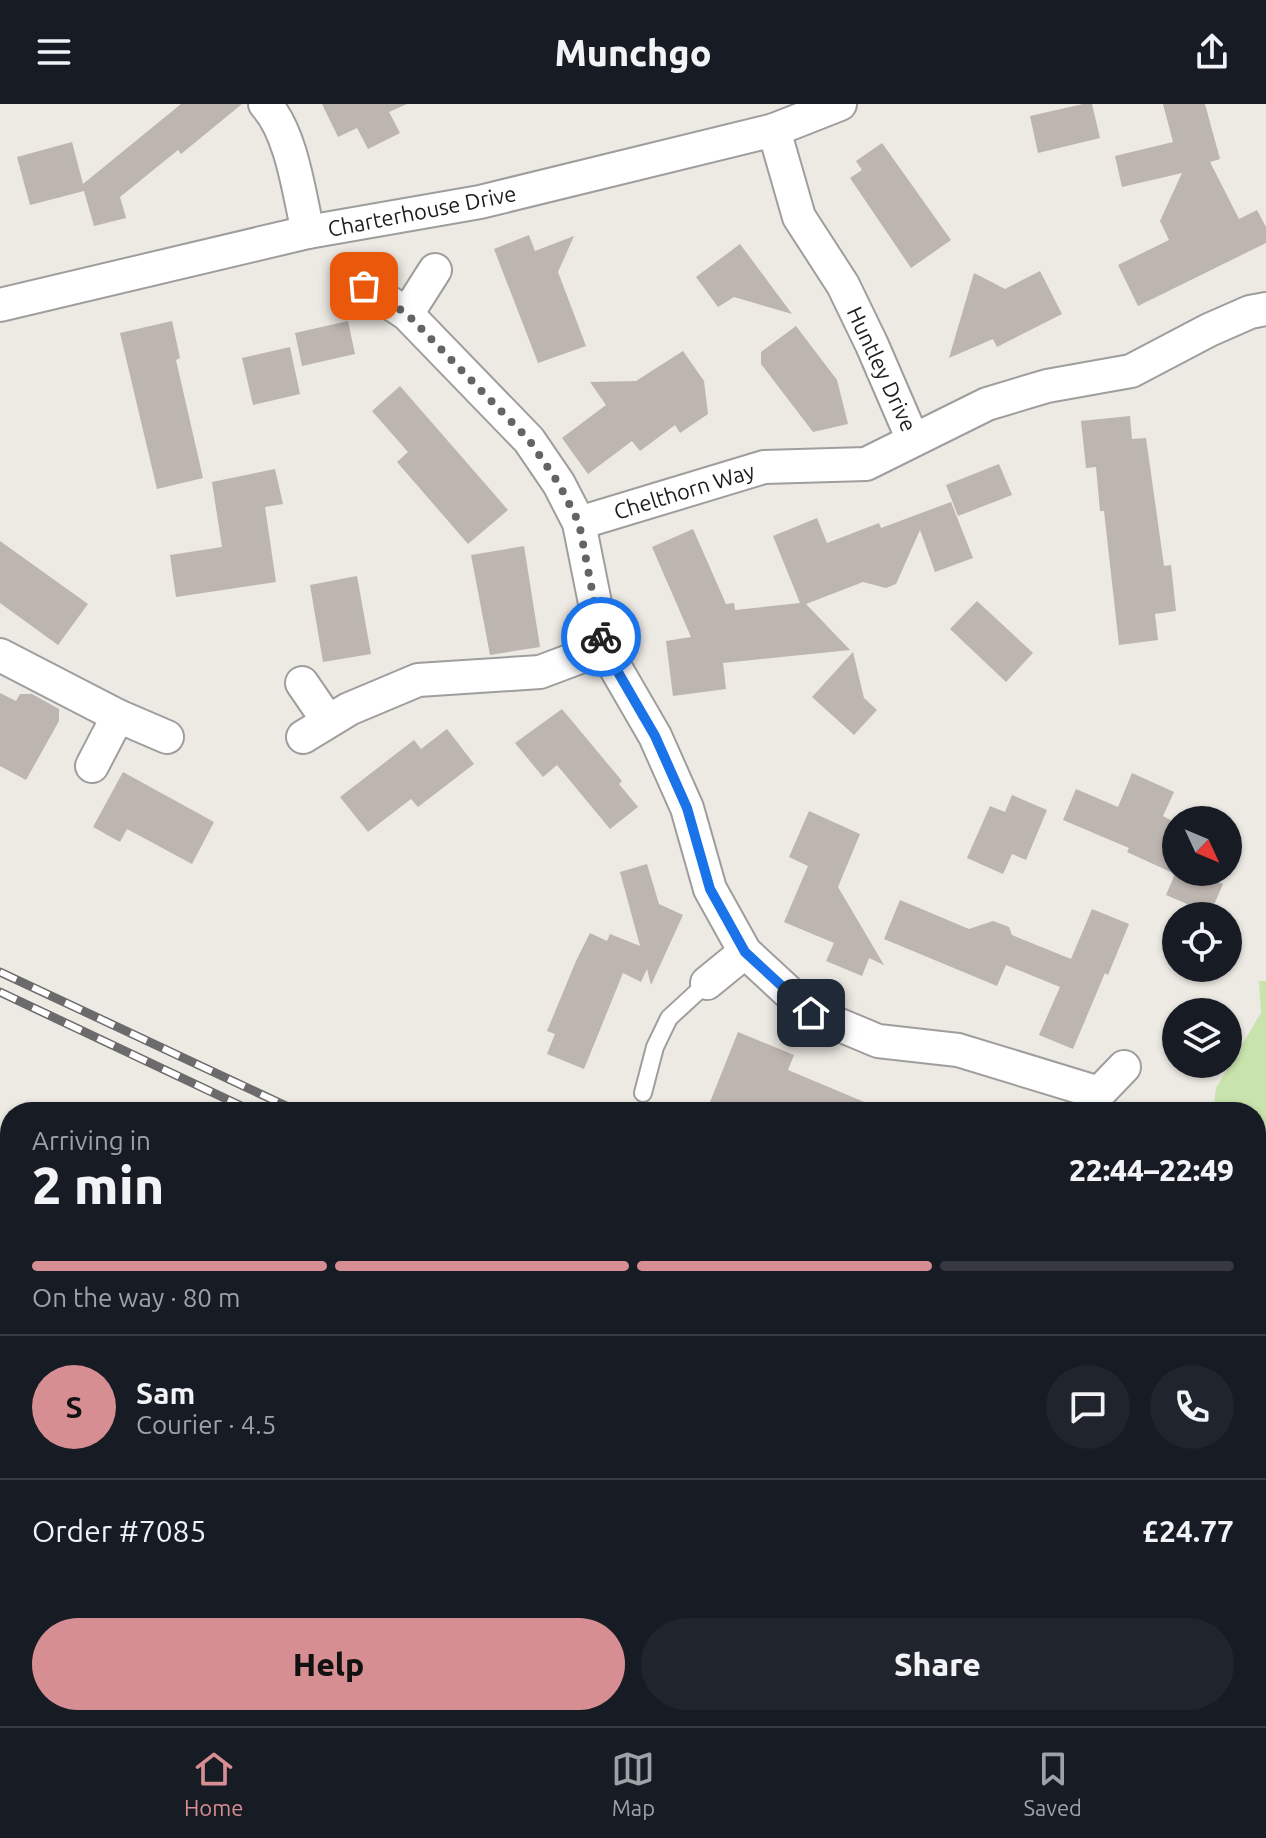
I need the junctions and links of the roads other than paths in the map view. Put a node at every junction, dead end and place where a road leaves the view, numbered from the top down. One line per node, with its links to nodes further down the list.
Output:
1 (265, 104): 4 (street)
2 (840, 104): 3 (street, Charterhouse Drive)
3 (774, 130): 4 (street, Charterhouse Drive); 10 (street, Huntley Drive)
4 (308, 232): 7 (street, Charterhouse Drive)
5 (435, 270): 9 (street)
6 (364, 286): 9 (street)
7 (0, 305)
8 (1266, 309): 10 (street, Huntley Drive)
9 (407, 314): 11 (street)
10 (913, 440): 11 (street, Chelthorn Way)
11 (579, 523): 12 (street)
12 (604, 648): 14 (street); 18 (street)
13 (0, 655): 15 (street)
14 (302, 683)
15 (118, 716): 16 (street); 17 (street)
16 (167, 737)
17 (92, 766)
18 (745, 952): 19 (street); 22 (street)
19 (707, 983): 21 (lane)
20 (1124, 1067): 23 (street)
21 (643, 1093)
22 (1102, 1102)
23 (1106, 1102)

